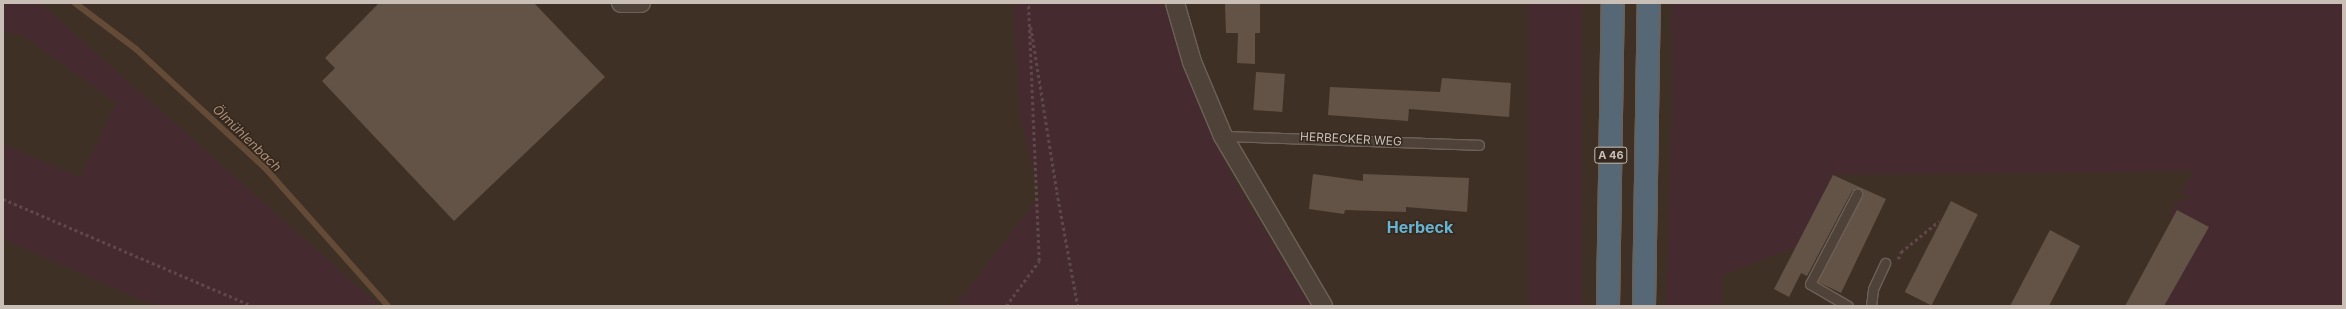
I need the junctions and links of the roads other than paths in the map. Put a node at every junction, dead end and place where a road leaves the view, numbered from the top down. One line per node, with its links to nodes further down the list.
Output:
1 (621, 3): 2 (street)
2 (641, 3)
3 (1175, 3): 6 (street)
4 (1613, 3): 11 (highway, A 46)
5 (1649, 3): 12 (highway)
6 (1223, 136): 7 (lane, HERBECKER WEG); 10 (street)
7 (1479, 145)
8 (1858, 194): 13 (lane)
9 (1885, 263): 14 (lane)
10 (1323, 306)
11 (1608, 306)
12 (1644, 306)
13 (1848, 306)
14 (1871, 306)

